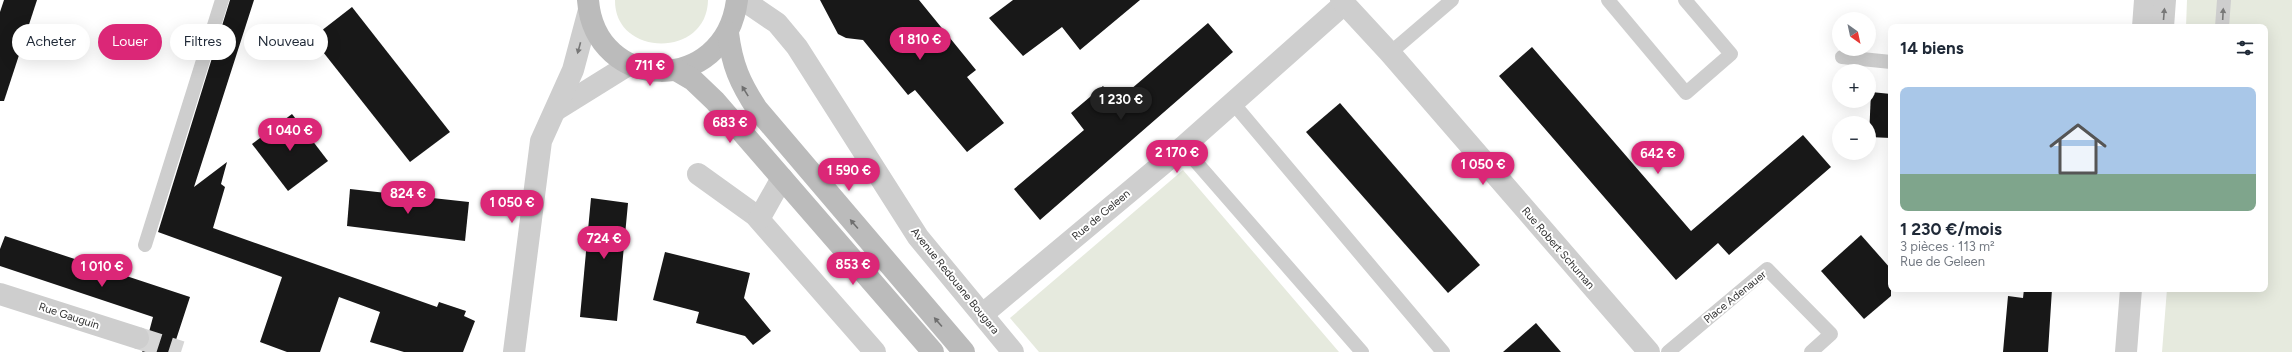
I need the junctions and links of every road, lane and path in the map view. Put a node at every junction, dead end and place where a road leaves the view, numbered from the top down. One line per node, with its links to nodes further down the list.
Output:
1 (222, 0): 28 (lane)
2 (737, 0): 15 (main road)
3 (743, 0): 31 (street, Avenue Redouane Bougara)
4 (1452, 0): 16 (lane)
5 (1608, 0): 6 (lane)
6 (1685, 0)
7 (2145, 0): 12 (street)
8 (2165, 0): 13 (street, one-way to 8)
9 (2224, 0): 14 (lane, one-way to 9)
10 (1343, 2): 16 (street, Rue Robert Schuman); 21 (street, Rue de Geleen)
11 (588, 5): 19 (main road); 22 (street, one-way to 22)
12 (2143, 24)
13 (2163, 24)
14 (2222, 24)
15 (728, 33): 20 (main road); 37 (main road, one-way to 15)
16 (1390, 53): 41 (street, Rue Robert Schuman)
17 (1842, 57): 18 (lane)
18 (1888, 62)
19 (630, 64): 20 (main road); 22 (street)
20 (676, 70): 25 (main road)
21 (1233, 103): 23 (street, Rue de Geleen); 40 (lane)
22 (556, 110): 33 (street)
23 (1183, 147): 31 (street, Rue de Geleen); 39 (lane)
24 (698, 174): 27 (street)
25 (782, 178): 26 (main road); 27 (street)
26 (799, 198): 35 (lane); 36 (main road)
27 (759, 219): 34 (street)
28 (145, 245)
29 (2131, 292): 44 (street)
30 (0, 294): 32 (street, Rue Gauguin)
31 (983, 314): 38 (street, Avenue Redouane Bougara)
32 (138, 338)
33 (514, 352)
34 (875, 352)
35 (918, 352)
36 (932, 352)
37 (964, 352)
38 (1013, 352)
39 (1362, 352)
40 (1443, 352)
41 (1649, 352)
42 (1668, 352): 43 (lane, Place Adenauer)
43 (1811, 352)
44 (2126, 352)

